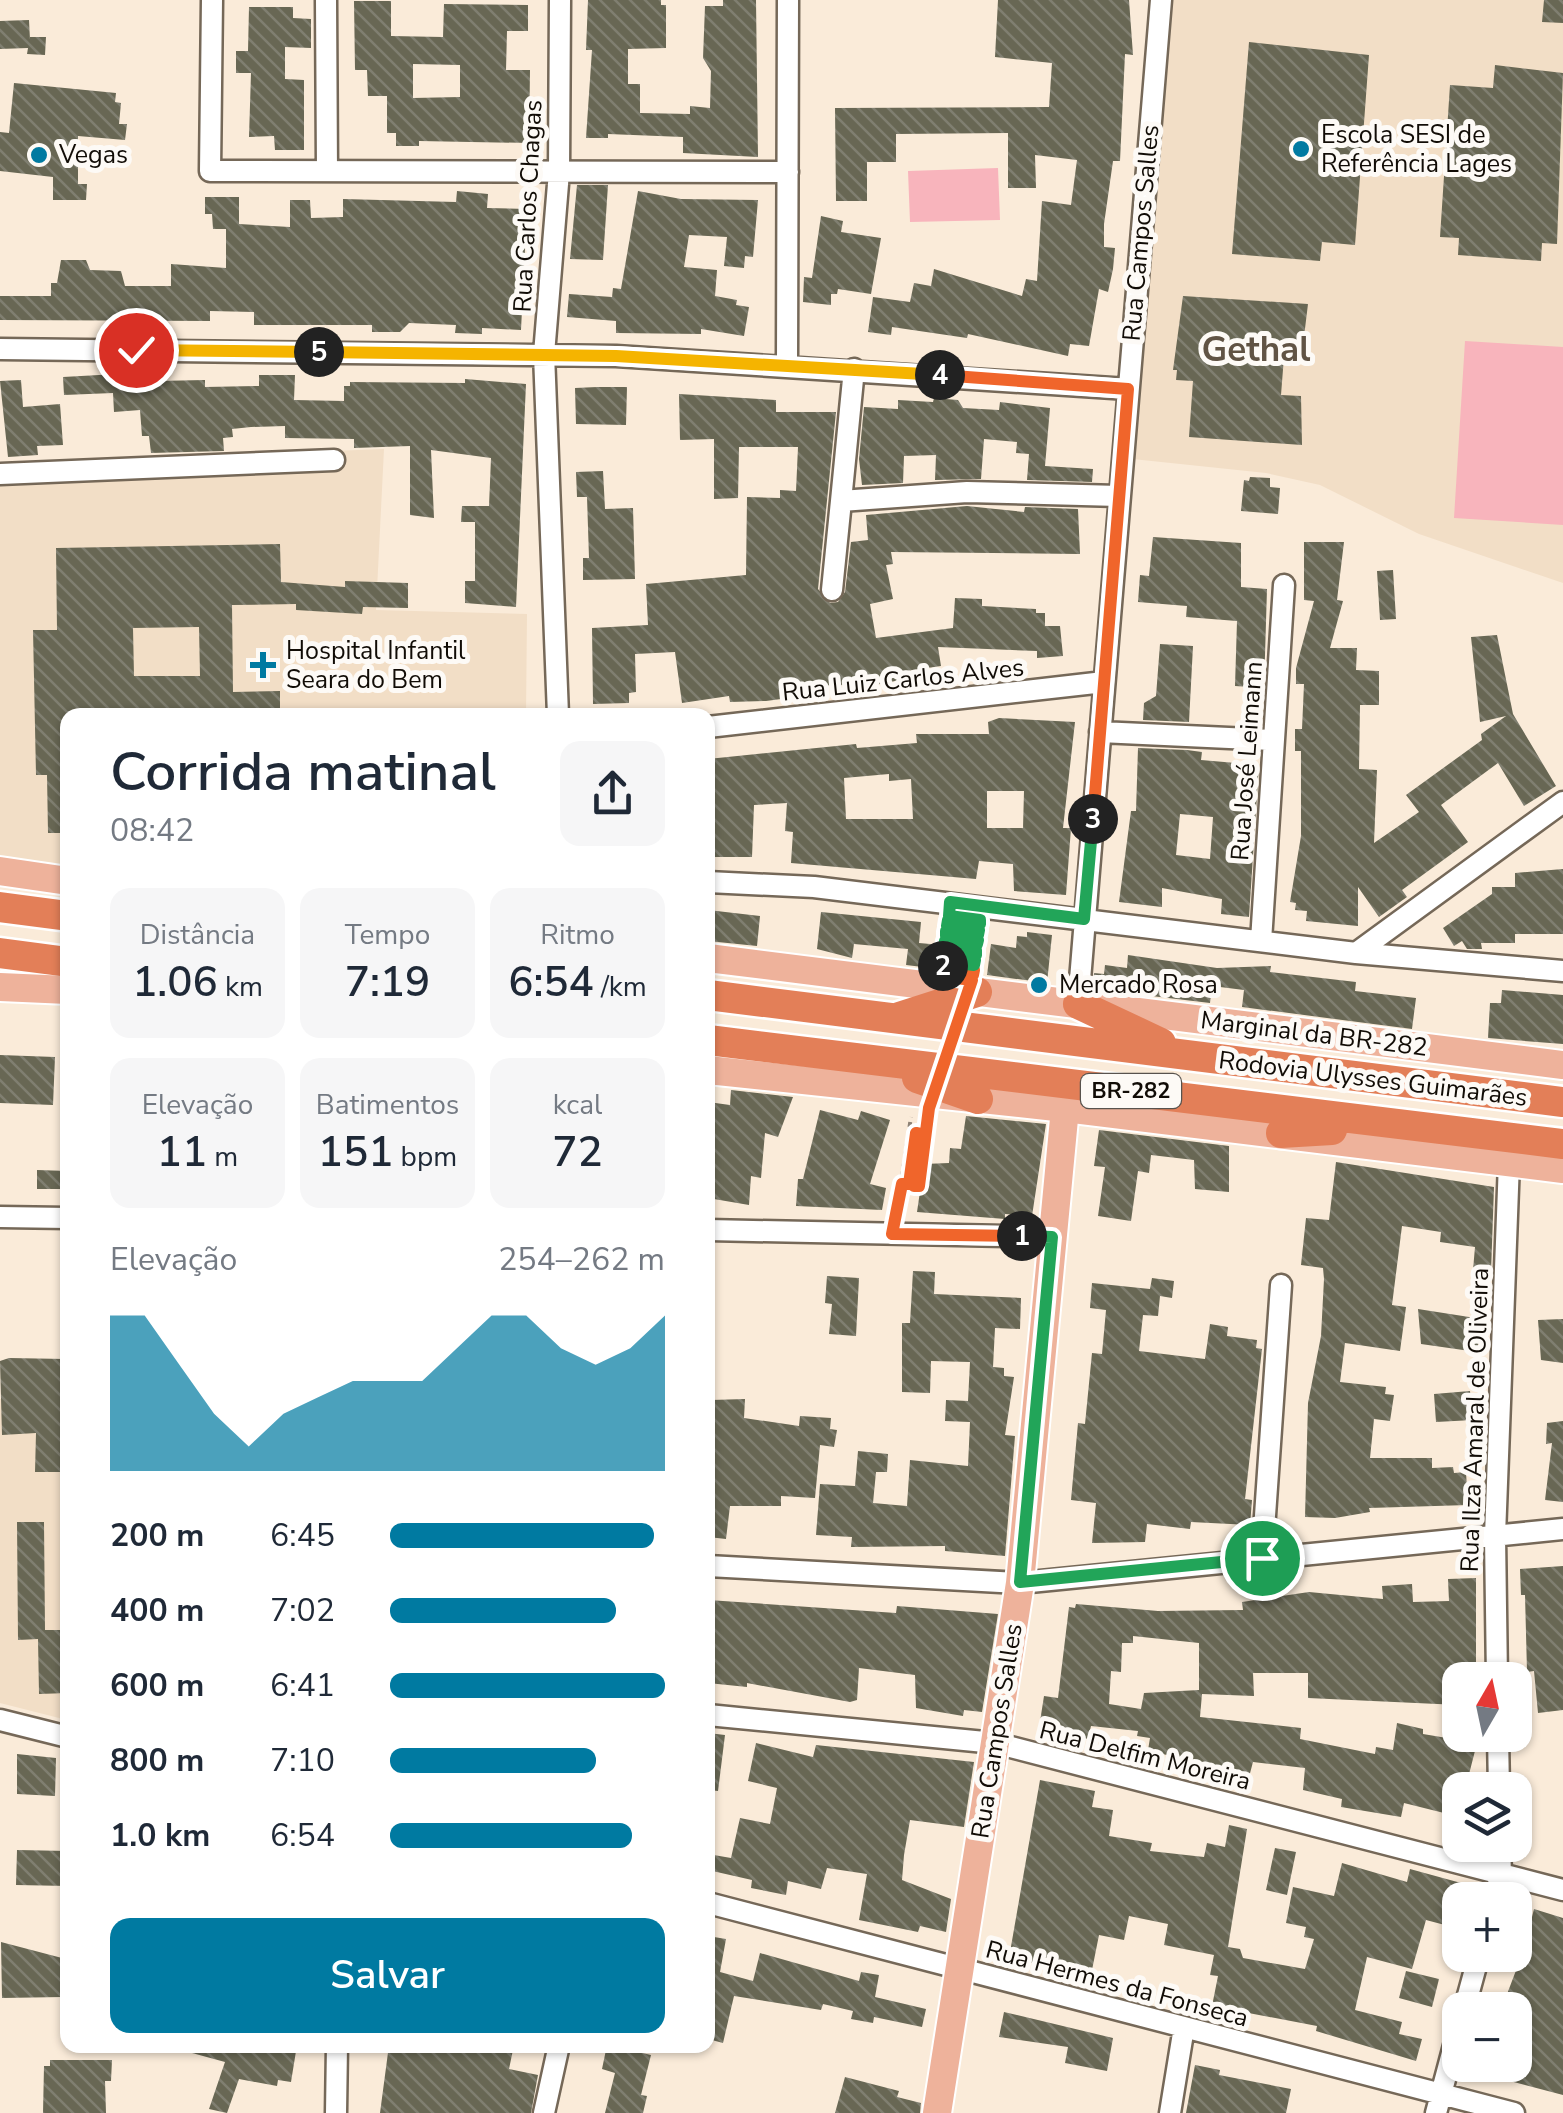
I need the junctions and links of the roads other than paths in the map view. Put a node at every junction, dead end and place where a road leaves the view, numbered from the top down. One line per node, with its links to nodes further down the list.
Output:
1 (212, 0): 6 (street)
2 (326, 0): 6 (street)
3 (560, 0): 7 (street, Rua Carlos Chagas)
4 (788, 0): 8 (street)
5 (1161, 0): 13 (street, Rua Campos Salles)
6 (327, 171): 7 (street)
7 (559, 172): 8 (street); 10 (street, Rua Carlos Chagas)
8 (788, 172): 11 (street)
9 (0, 349): 10 (street)
10 (544, 354): 11 (street); 21 (street, Rua Carlos Chagas)
11 (787, 364): 12 (street)
12 (854, 368): 13 (street); 17 (street)
13 (1128, 389): 16 (street, Rua Campos Salles)
14 (334, 460): 15 (street)
15 (0, 474)
16 (1120, 496): 17 (street); 20 (street, Rua Campos Salles)
17 (842, 501): 19 (street)
18 (1284, 585): 24 (street, Rua José Leimann)
19 (832, 590)
20 (1104, 682): 22 (street, Rua Luiz Carlos Alves); 23 (street, Rua Campos Salles)
21 (558, 708)
22 (715, 726)
23 (1100, 732): 24 (street); 31 (street, Rua Campos Salles)
24 (1274, 740): 32 (street, Rua José Leimann)
25 (1563, 802): 34 (street)
26 (0, 872): 27 (main road)
27 (60, 880)
28 (715, 882): 31 (street)
29 (0, 907): 30 (highway)
30 (60, 915)
31 (1084, 919): 32 (street); 42 (street, Rua Campos Salles)
32 (1261, 941): 34 (street)
33 (0, 953): 36 (highway)
34 (1356, 953): 37 (street)
35 (715, 959): 38 (main road, Marginal da BR-282)
36 (60, 961)
37 (1563, 971)
38 (967, 979): 42 (main road, Marginal da BR-282); 43 (highway)
39 (0, 987): 40 (main road)
40 (60, 990)
41 (715, 997): 43 (highway, Rodovia Ulysses Guimarães / BR-282)
42 (1078, 1004): 45 (highway); 47 (main road, Marginal da BR-282)
43 (895, 1019): 45 (highway, Rodovia Ulysses Guimarães / BR-282)
44 (715, 1041): 46 (highway, Rodovia Ulysses Guimarães / BR-282)
45 (1186, 1055): 50 (highway, Rodovia Ulysses Guimarães / BR-282)
46 (858, 1058): 49 (highway); 52 (highway, Rodovia Ulysses Guimarães / BR-282)
47 (1563, 1065)
48 (715, 1071): 49 (main road)
49 (978, 1099): 51 (main road)
50 (1563, 1102)
51 (1065, 1108): 53 (main road); 60 (main road, Rua Campos Salles)
52 (1404, 1125): 53 (highway); 54 (highway, Rodovia Ulysses Guimarães / BR-282)
53 (1280, 1134): 55 (main road)
54 (1563, 1144)
55 (1509, 1162): 56 (main road); 63 (street, Rua Ilza Amaral de Oliveira)
56 (1563, 1169)
57 (0, 1217): 58 (street)
58 (60, 1218)
59 (715, 1230): 60 (street)
60 (1052, 1237): 66 (main road, Rua Campos Salles)
61 (1281, 1285): 64 (street)
62 (1563, 1529): 63 (street)
63 (1494, 1536): 64 (street); 67 (street, Rua Ilza Amaral de Oliveira)
64 (1262, 1558): 66 (street)
65 (715, 1566): 66 (street)
66 (1020, 1582): 71 (main road, Rua Campos Salles)
67 (1497, 1662)
68 (715, 1716): 71 (street, Rua Delfim Moreira)
69 (0, 1720): 70 (street)
70 (60, 1736)
71 (995, 1743): 73 (street, Rua Delfim Moreira); 77 (main road, Rua Campos Salles)
72 (1500, 1862): 73 (street)
73 (1500, 1874): 74 (street); 75 (street, Rua Delfim Moreira)
74 (1498, 1882)
75 (1563, 1890)
76 (715, 1906): 77 (street, Rua Hermes da Fonseca)
77 (960, 1969): 78 (street, Rua Hermes da Fonseca); 84 (main road, Rua Campos Salles)
78 (1184, 2028): 81 (street, Rua Hermes da Fonseca); 85 (street)
79 (337, 2053): 82 (street)
80 (557, 2053): 83 (street)
81 (1438, 2104): 86 (street, Rua Hermes da Fonseca)
82 (336, 2113)
83 (544, 2113)
84 (937, 2113)
85 (1170, 2113)
86 (1514, 2113)

